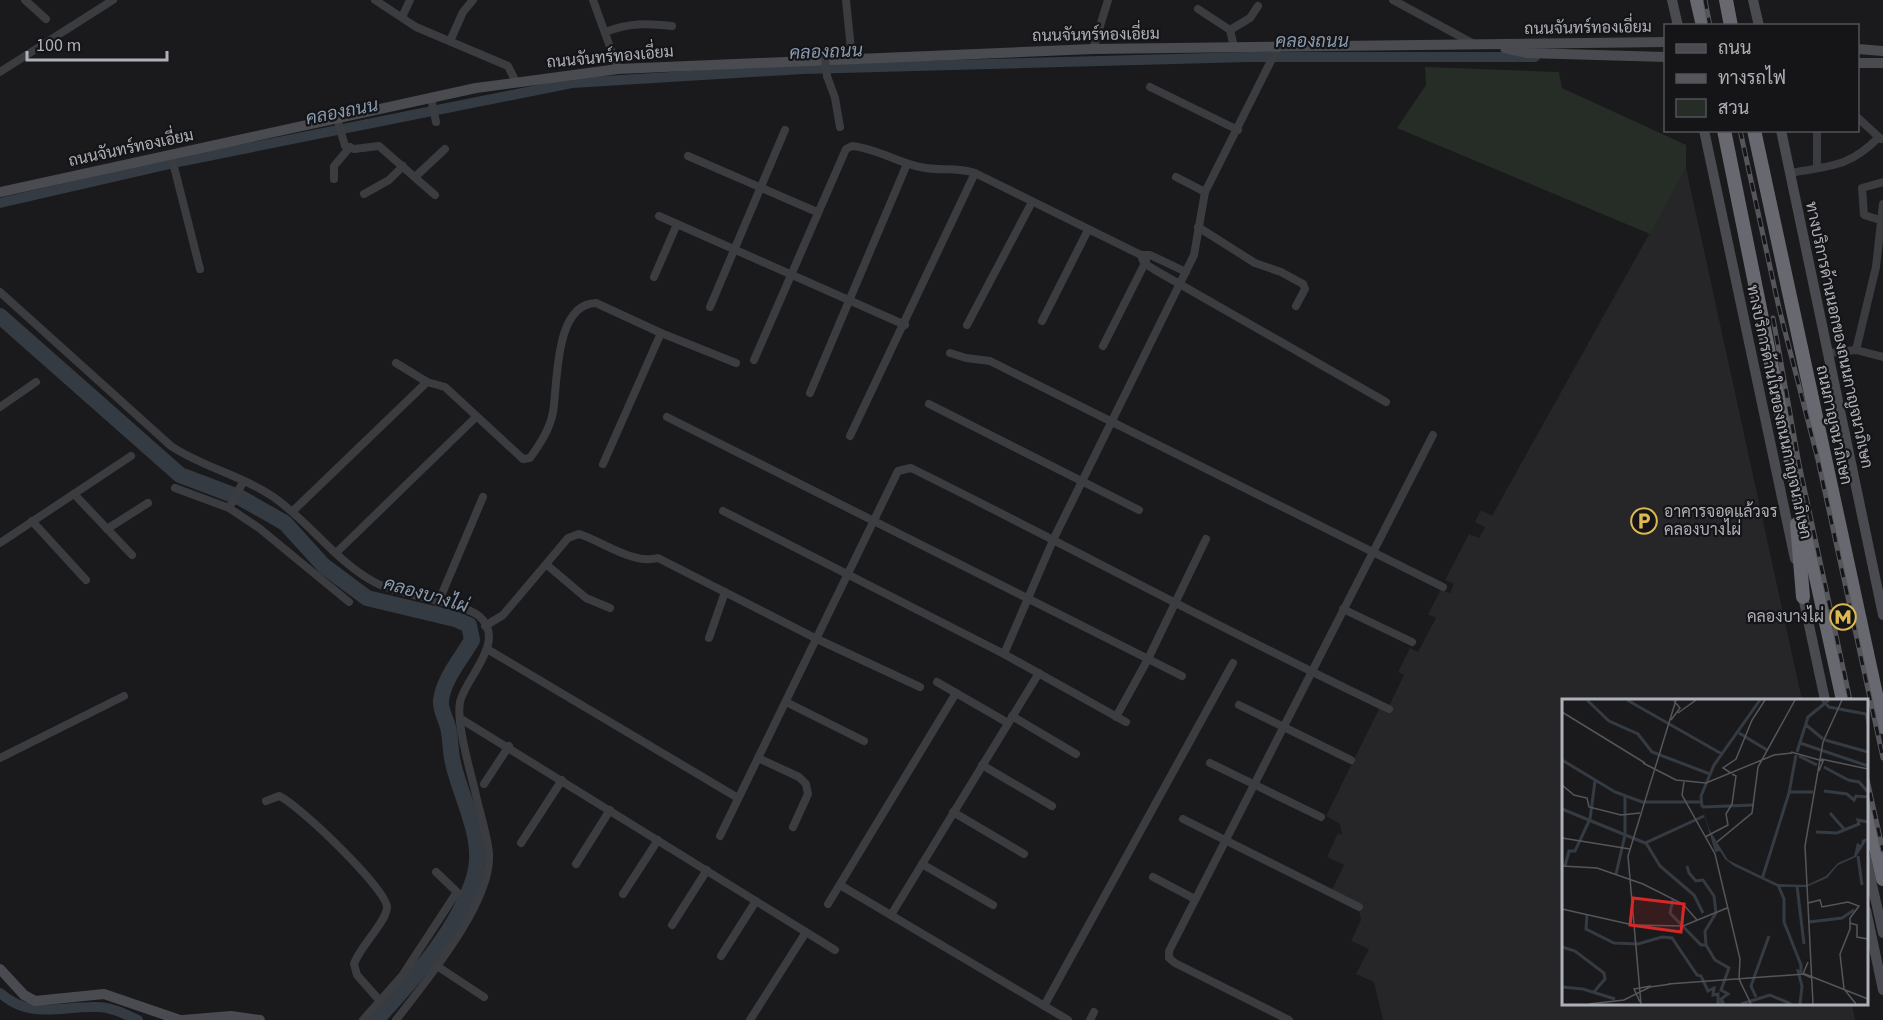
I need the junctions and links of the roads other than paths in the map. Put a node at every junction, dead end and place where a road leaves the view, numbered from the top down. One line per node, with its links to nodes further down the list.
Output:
1 (26, 0): 17 (street)
2 (113, 0): 40 (street)
3 (375, 0): 16 (street)
4 (410, 0): 16 (street)
5 (473, 0): 25 (street)
6 (593, 0): 24 (street)
7 (846, 0): 36 (street)
8 (1108, 0): 30 (street)
9 (1393, 0): 28 (street)
10 (1672, 0): 18 (street)
11 (1697, 0): 19 (highway)
12 (1726, 0): 20 (highway)
13 (1754, 0): 21 (street)
14 (1258, 6): 23 (street)
15 (1198, 9): 23 (street)
16 (402, 17): 25 (street)
17 (46, 19)
18 (1678, 24)
19 (1702, 24)
20 (1731, 24)
21 (1759, 24)
22 (672, 26): 24 (street)
23 (1230, 30): 29 (street)
24 (605, 32): 39 (street)
25 (450, 41): 41 (street)
26 (1664, 42): 27 (street, ถนนจันทร์ทองเอี่ยม)
27 (1490, 44): 28 (street, ถนนจันทร์ทองเอี่ยม); 34 (street)
28 (1476, 45): 32 (street, ถนนจันทร์ทองเอี่ยม)
29 (1234, 47): 30 (street, ถนนจันทร์ทองเอี่ยม); 32 (street, ถนนจันทร์ทองเอี่ยม)
30 (1093, 49): 36 (street, ถนนจันทร์ทองเอี่ยม)
31 (1859, 49): 33 (street)
32 (1276, 51): 49 (street)
33 (1883, 51)
34 (1664, 57)
35 (827, 59): 36 (street, ถนนจันทร์ทองเอี่ยม); 39 (street, ถนนจันทร์ทองเอี่ยม); 47 (street, bridge)
36 (852, 59)
37 (1859, 63): 38 (street)
38 (1883, 63)
39 (618, 69): 41 (street, ถนนจันทร์ทองเอี่ยม)
40 (0, 72)
41 (516, 82): 43 (street, ถนนจันทร์ทองเอี่ยม)
42 (1150, 87): 49 (street)
43 (431, 100): 45 (street, ถนนจันทร์ทองเอี่ยม); 46 (street)
44 (1859, 120): 55 (street)
45 (338, 122): 56 (street); 59 (street, ถนนจันทร์ทองเอี่ยม)
46 (436, 122)
47 (840, 127)
48 (785, 130): 69 (street)
49 (1238, 130): 71 (street)
50 (1704, 132): 144 (street, ทางบริการด้านในของถนนกาญจนาภิเษก)
51 (1724, 132): 119 (highway)
52 (1754, 132): 176 (highway, ถนนกาญจนาภิเษก)
53 (1781, 132): 64 (street, ทางบริการด้านนอกของถนนกาญจนาภิเษก)
54 (1817, 132): 62 (street)
55 (1881, 139): 62 (street)
56 (350, 147): 61 (street); 67 (street)
57 (445, 149): 65 (street)
58 (688, 156): 69 (street)
59 (171, 157): 70 (street, ถนนจันทร์ทองเอี่ยม); 84 (street)
60 (907, 164): 63 (street); 76 (street); 91 (street)
61 (404, 166): 65 (street); 72 (street)
62 (1817, 168): 64 (street)
63 (975, 173): 74 (street); 95 (street)
64 (1790, 173): 101 (street, ทางบริการด้านนอกของถนนกาญจนาภิเษก)
65 (415, 177): 73 (street)
66 (1176, 177): 71 (street)
67 (334, 180)
68 (1883, 182): 78 (street)
69 (761, 187): 76 (street); 82 (street)
70 (0, 192)
71 (1205, 192): 80 (street)
72 (363, 194)
73 (435, 195)
74 (1032, 201): 81 (street); 96 (street)
75 (1883, 204): 78 (street)
76 (817, 212): 87 (street)
77 (659, 216): 79 (street)
78 (1880, 220): 85 (street)
79 (678, 224): 82 (street); 88 (street)
80 (1198, 227): 86 (street); 93 (street)
81 (1088, 230): 83 (street); 94 (street)
82 (734, 250): 87 (street); 92 (street)
83 (1145, 258): 86 (street); 89 (street); 98 (street)
84 (200, 268)
85 (1879, 268): 99 (street)
86 (1186, 272): 89 (street)
87 (790, 276): 91 (street); 103 (street)
88 (654, 277)
89 (1180, 283): 109 (street); 114 (street)
90 (0, 291): 121 (street)
91 (848, 302): 95 (street); 108 (street)
92 (710, 306)
93 (1296, 306)
94 (1042, 321)
95 (905, 325): 116 (street)
96 (967, 325)
97 (661, 333): 105 (street); 112 (street); 118 (street)
98 (1103, 346)
99 (1856, 350): 101 (street); 102 (street)
100 (950, 353): 114 (street)
101 (1829, 353): 151 (street, ทางบริการด้านนอกของถนนกาญจนาภิเษก)
102 (1883, 357)
103 (754, 360)
104 (396, 363): 107 (street)
105 (736, 363)
106 (36, 382): 111 (street)
107 (427, 382): 112 (street); 128 (street)
108 (810, 393)
109 (1386, 402)
110 (929, 404): 120 (street)
111 (0, 407)
112 (476, 417): 136 (street)
113 (667, 417): 131 (street)
114 (1110, 421): 120 (street); 137 (street)
115 (1433, 435): 137 (street)
116 (850, 436)
117 (131, 456): 123 (street)
118 (603, 464)
119 (1793, 472): 144 (highway); 168 (highway)
120 (1082, 479): 127 (street); 133 (street)
121 (242, 483): 126 (street); 128 (street)
122 (175, 488): 126 (street)
123 (74, 494): 130 (street); 132 (street)
124 (483, 497): 147 (street)
125 (148, 503): 132 (street)
126 (230, 506): 146 (street)
127 (1138, 510)
128 (293, 511): 136 (street)
129 (723, 511): 140 (street)
130 (32, 520): 135 (street); 141 (street)
131 (875, 523): 133 (street); 140 (street); 145 (street)
132 (107, 529): 138 (street)
133 (1054, 538): 145 (street); 148 (street)
134 (1206, 539): 148 (street)
135 (0, 543)
136 (337, 552): 147 (street)
137 (1371, 553): 142 (street); 150 (street)
138 (132, 555)
139 (547, 565): 143 (street); 149 (street); 152 (street)
140 (848, 575): 154 (street); 157 (street)
141 (86, 580)
142 (1443, 587)
143 (725, 592): 153 (street); 154 (street)
144 (1803, 597): 167 (street, ทางบริการด้านในของถนนกาญจนาภิเษก)
145 (1027, 600): 157 (street); 158 (street)
146 (349, 602)
147 (438, 603): 152 (street)
148 (1176, 603): 158 (street); 160 (street)
149 (610, 608)
150 (1343, 609): 155 (street); 160 (street)
151 (1883, 615)
152 (485, 626): 156 (street)
153 (709, 638)
154 (817, 639): 164 (street); 169 (street)
155 (1412, 642)
156 (487, 649): 173 (street); 189 (street)
157 (1004, 654): 161 (street)
158 (1148, 659): 162 (street); 172 (street)
159 (1233, 663): 229 (street)
160 (1311, 672): 171 (street); 177 (street)
161 (1039, 673): 172 (street); 174 (street)
162 (1182, 676)
163 (937, 682): 165 (street)
164 (920, 687)
165 (956, 693): 174 (street); 210 (street)
166 (124, 696): 181 (street)
167 (1825, 699)
168 (1843, 699)
169 (786, 702): 178 (street); 182 (street)
170 (1239, 705): 177 (street)
171 (1389, 709)
172 (1116, 717): 175 (street)
173 (461, 719): 179 (street); 224 (street)
174 (1010, 720): 180 (street); 185 (street)
175 (1126, 722)
176 (1883, 727)
177 (1283, 728): 183 (street); 188 (street)
178 (864, 741)
179 (508, 746): 186 (street); 187 (street)
180 (1076, 754)
181 (0, 758)
182 (758, 758): 189 (street); 197 (street)
183 (1351, 760)
184 (1210, 763): 188 (street)
185 (982, 765): 191 (street); 193 (street)
186 (562, 780): 192 (street); 200 (street)
187 (484, 784)
188 (1254, 786): 195 (street); 201 (street)
189 (738, 798): 198 (street)
190 (266, 801): 228 (street)
191 (1052, 806)
192 (610, 810): 199 (street); 203 (street)
193 (953, 812): 202 (street); 204 (street)
194 (1868, 813): 209 (highway)
195 (1321, 818)
196 (1183, 819): 201 (street)
197 (793, 827)
198 (720, 836)
199 (658, 840): 206 (street); 211 (street)
200 (521, 843)
201 (1226, 843): 212 (street); 216 (street)
202 (1024, 854)
203 (576, 864)
204 (922, 864): 215 (street); 217 (street)
205 (1868, 867): 221 (street)
206 (707, 870): 213 (street); 219 (street)
207 (436, 872): 228 (street)
208 (1153, 877): 212 (street)
209 (1883, 879)
210 (840, 885): 214 (street); 217 (street)
211 (623, 894)
212 (1195, 899): 236 (street)
213 (756, 901): 220 (street); 223 (street)
214 (828, 904)
215 (993, 905)
216 (1359, 907)
217 (891, 915): 229 (street)
218 (1868, 919): 226 (street)
219 (672, 925)
220 (806, 932): 222 (street); 234 (street)
221 (1883, 933)
222 (835, 950)
223 (721, 956)
224 (437, 966): 227 (street); 233 (street)
225 (0, 969): 230 (street)
226 (1883, 990)
227 (484, 997)
228 (380, 1002): 232 (street)
229 (1044, 1006): 235 (street)
230 (182, 1020): 231 (street)
231 (260, 1020)
232 (363, 1020)
233 (396, 1020)
234 (750, 1020)
235 (1068, 1020)
236 (1290, 1020)

